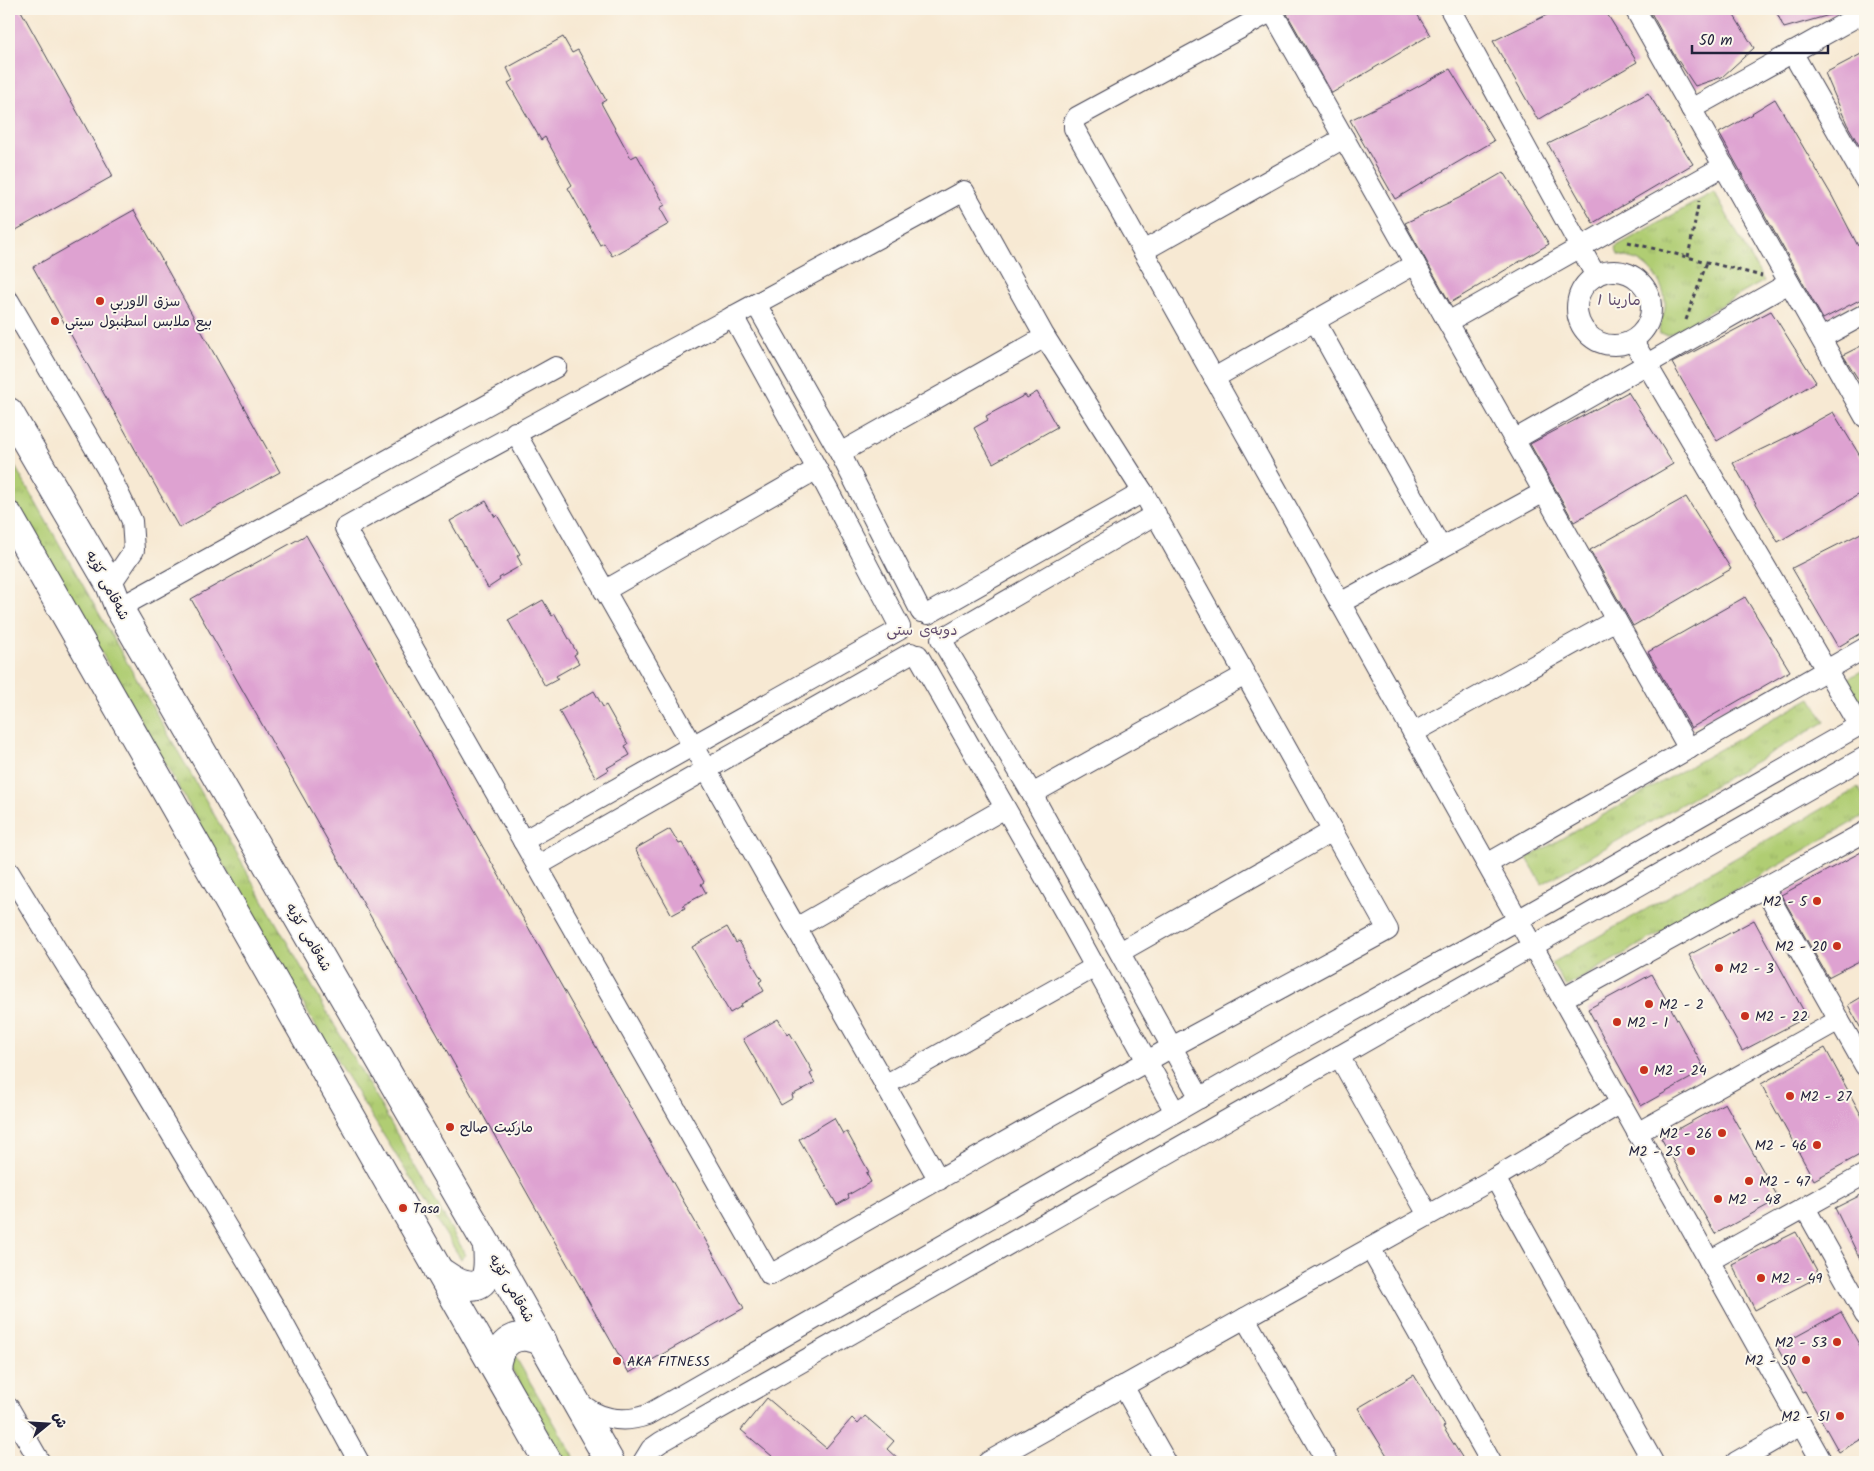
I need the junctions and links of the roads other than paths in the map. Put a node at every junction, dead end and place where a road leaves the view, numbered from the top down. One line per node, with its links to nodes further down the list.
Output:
1 (1450, 9): 10 (street)
2 (1635, 9): 6 (street)
3 (1274, 10): 7 (street); 11 (street)
4 (1865, 12): 5 (street)
5 (1792, 52): 6 (street); 9 (street)
6 (1691, 109): 8 (street)
7 (1344, 138): 11 (street); 12 (street)
8 (1724, 166): 10 (street); 14 (street)
9 (1865, 180)
10 (1580, 247): 13 (street); 20 (street)
11 (1143, 251): 26 (street)
12 (1415, 264): 19 (street); 20 (street)
13 (1596, 276): 23 (street); 23 (street)
14 (1790, 283): 22 (street); 24 (street)
15 (9, 301): 39 (street)
16 (756, 304): 18 (street); 21 (street); 31 (street)
17 (1865, 314): 22 (street)
18 (733, 316): 29 (street); 32 (street)
19 (1315, 321): 26 (street); 37 (street)
20 (1448, 322): 30 (street)
21 (1045, 337): 31 (street); 33 (street)
22 (1821, 338): 28 (street)
23 (1633, 341): 24 (street)
24 (1646, 363): 30 (street); 47 (street)
25 (556, 367): 39 (street)
26 (1214, 378): 40 (street)
27 (9, 412): 39 (highway, شەقامی کۆیە)
28 (1865, 417)
29 (514, 432): 38 (street); 59 (street)
30 (1514, 440): 34 (street)
31 (840, 453): 41 (street)
32 (817, 469): 38 (street); 43 (street)
33 (1143, 492): 35 (street); 41 (street)
34 (1544, 492): 37 (street); 42 (street)
35 (1156, 514): 44 (street); 48 (street)
36 (9, 516): 92 (highway)
37 (1441, 548): 40 (street)
38 (604, 591): 51 (street)
39 (114, 596): 89 (highway, شەقامی کۆیە)
40 (1340, 603): 50 (street)
41 (925, 613): 43 (street); 44 (street)
42 (1616, 620): 50 (street); 52 (street)
43 (899, 629): 46 (street); 51 (street)
44 (941, 639): 46 (street); 55 (street)
45 (1865, 648): 47 (street)
46 (914, 654): 54 (street); 56 (street)
47 (1826, 671): 49 (street); 52 (street)
48 (1245, 675): 55 (street); 57 (street)
49 (1862, 724): 66 (street)
50 (1413, 732): 60 (street)
51 (692, 745): 54 (street); 59 (street)
52 (1689, 749): 60 (street)
53 (1865, 757): 68 (street)
54 (706, 769): 61 (street); 67 (street)
55 (1032, 794): 64 (street)
56 (1005, 808): 65 (street); 67 (street)
57 (1333, 832): 69 (street); 74 (street)
58 (1865, 832): 63 (street)
59 (523, 841): 61 (street)
60 (1486, 864): 66 (street)
61 (537, 866): 86 (street)
62 (9, 872): 105 (street)
63 (1764, 888): 71 (street); 72 (street)
64 (1091, 902): 65 (street); 69 (street)
65 (1067, 916): 70 (street)
66 (1518, 920): 68 (street); 73 (street)
67 (796, 928): 79 (street)
68 (1533, 946): 71 (street); 75 (street)
69 (1120, 952): 74 (street)
70 (1095, 967): 76 (street); 79 (street)
71 (1562, 999): 81 (street)
72 (1839, 1020): 77 (street); 83 (street)
73 (1297, 1042): 78 (street); 80 (street)
74 (1172, 1047): 76 (street); 80 (street)
75 (1339, 1056): 78 (street); 88 (street)
76 (1147, 1062): 82 (street); 86 (street)
77 (1865, 1066)
78 (1314, 1070): 102 (street)
79 (885, 1085): 86 (street)
80 (1200, 1098): 82 (street)
81 (1621, 1103): 83 (street); 85 (street)
82 (1175, 1112): 100 (street)
83 (1637, 1133): 91 (street)
84 (1865, 1174): 87 (street)
85 (1495, 1178): 88 (street); 112 (street)
86 (939, 1180)
87 (1805, 1208): 91 (street); 93 (street)
88 (1428, 1215): 90 (street)
89 (487, 1245): 92 (highway); 95 (highway, شەقامی کۆیە)
90 (1370, 1248): 94 (street); 111 (street)
91 (1709, 1261): 101 (street)
92 (438, 1270): 96 (highway)
93 (1865, 1315)
94 (1245, 1318): 97 (street); 110 (street)
95 (543, 1342): 96 (highway); 98 (highway, شەقامی کۆیە)
96 (496, 1369): 106 (highway)
97 (1123, 1386): 103 (street); 109 (street)
98 (570, 1394): 100 (street); 107 (highway, شەقامی کۆیە)
99 (9, 1408): 104 (street)
100 (639, 1418): 102 (street)
101 (1801, 1425): 113 (street); 114 (street)
102 (655, 1446): 108 (street)
103 (997, 1460)
104 (40, 1462)
105 (359, 1462)
106 (548, 1462)
107 (610, 1462)
108 (643, 1462)
109 (1166, 1462)
110 (1328, 1462)
111 (1491, 1462)
112 (1653, 1462)
113 (1736, 1462)
114 (1822, 1462)

